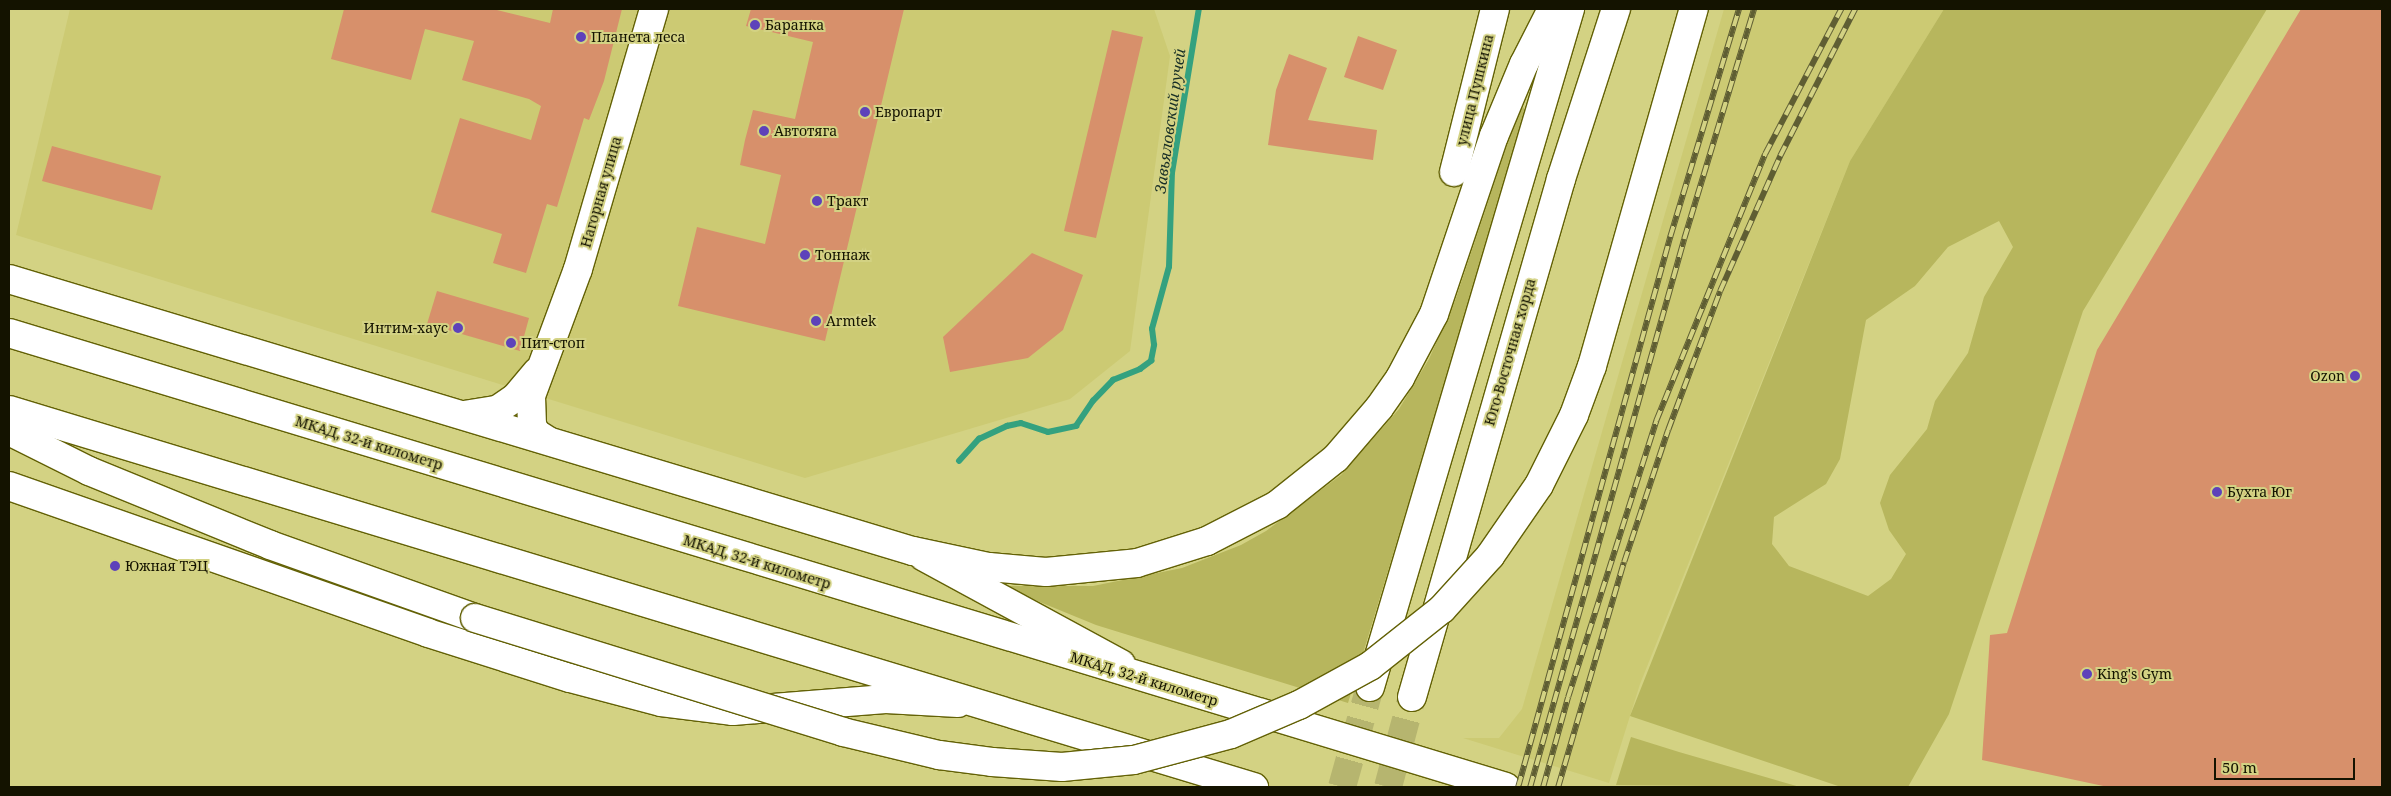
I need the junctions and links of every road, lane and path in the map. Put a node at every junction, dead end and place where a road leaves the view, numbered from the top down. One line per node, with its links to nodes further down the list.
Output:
1 (654, 9): 10 (main road, Нагорная улица)
2 (1495, 9): 7 (main road, улица Пушкина)
3 (1552, 9): 16 (main road)
4 (1570, 9): 18 (main road)
5 (1616, 9): 19 (main road, Юго-Восточная хорда)
6 (1694, 9): 13 (main road, bridge)
7 (1454, 172)
8 (9, 279): 12 (main road)
9 (9, 333): 17 (main road, МКАД, 32-й километр)
10 (538, 371): 12 (main road, Нагорная улица); 14 (main road, Нагорная улица)
11 (9, 410): 20 (main road)
12 (464, 415): 14 (main road)
13 (9, 431)
14 (547, 440): 16 (main road)
15 (9, 486): 20 (main road)
16 (914, 551): 17 (main road)
17 (1158, 684): 22 (main road, МКАД, 32-й километр)
18 (1370, 686)
19 (1412, 697)
20 (992, 707): 21 (main road)
21 (1254, 787)
22 (1506, 787)

